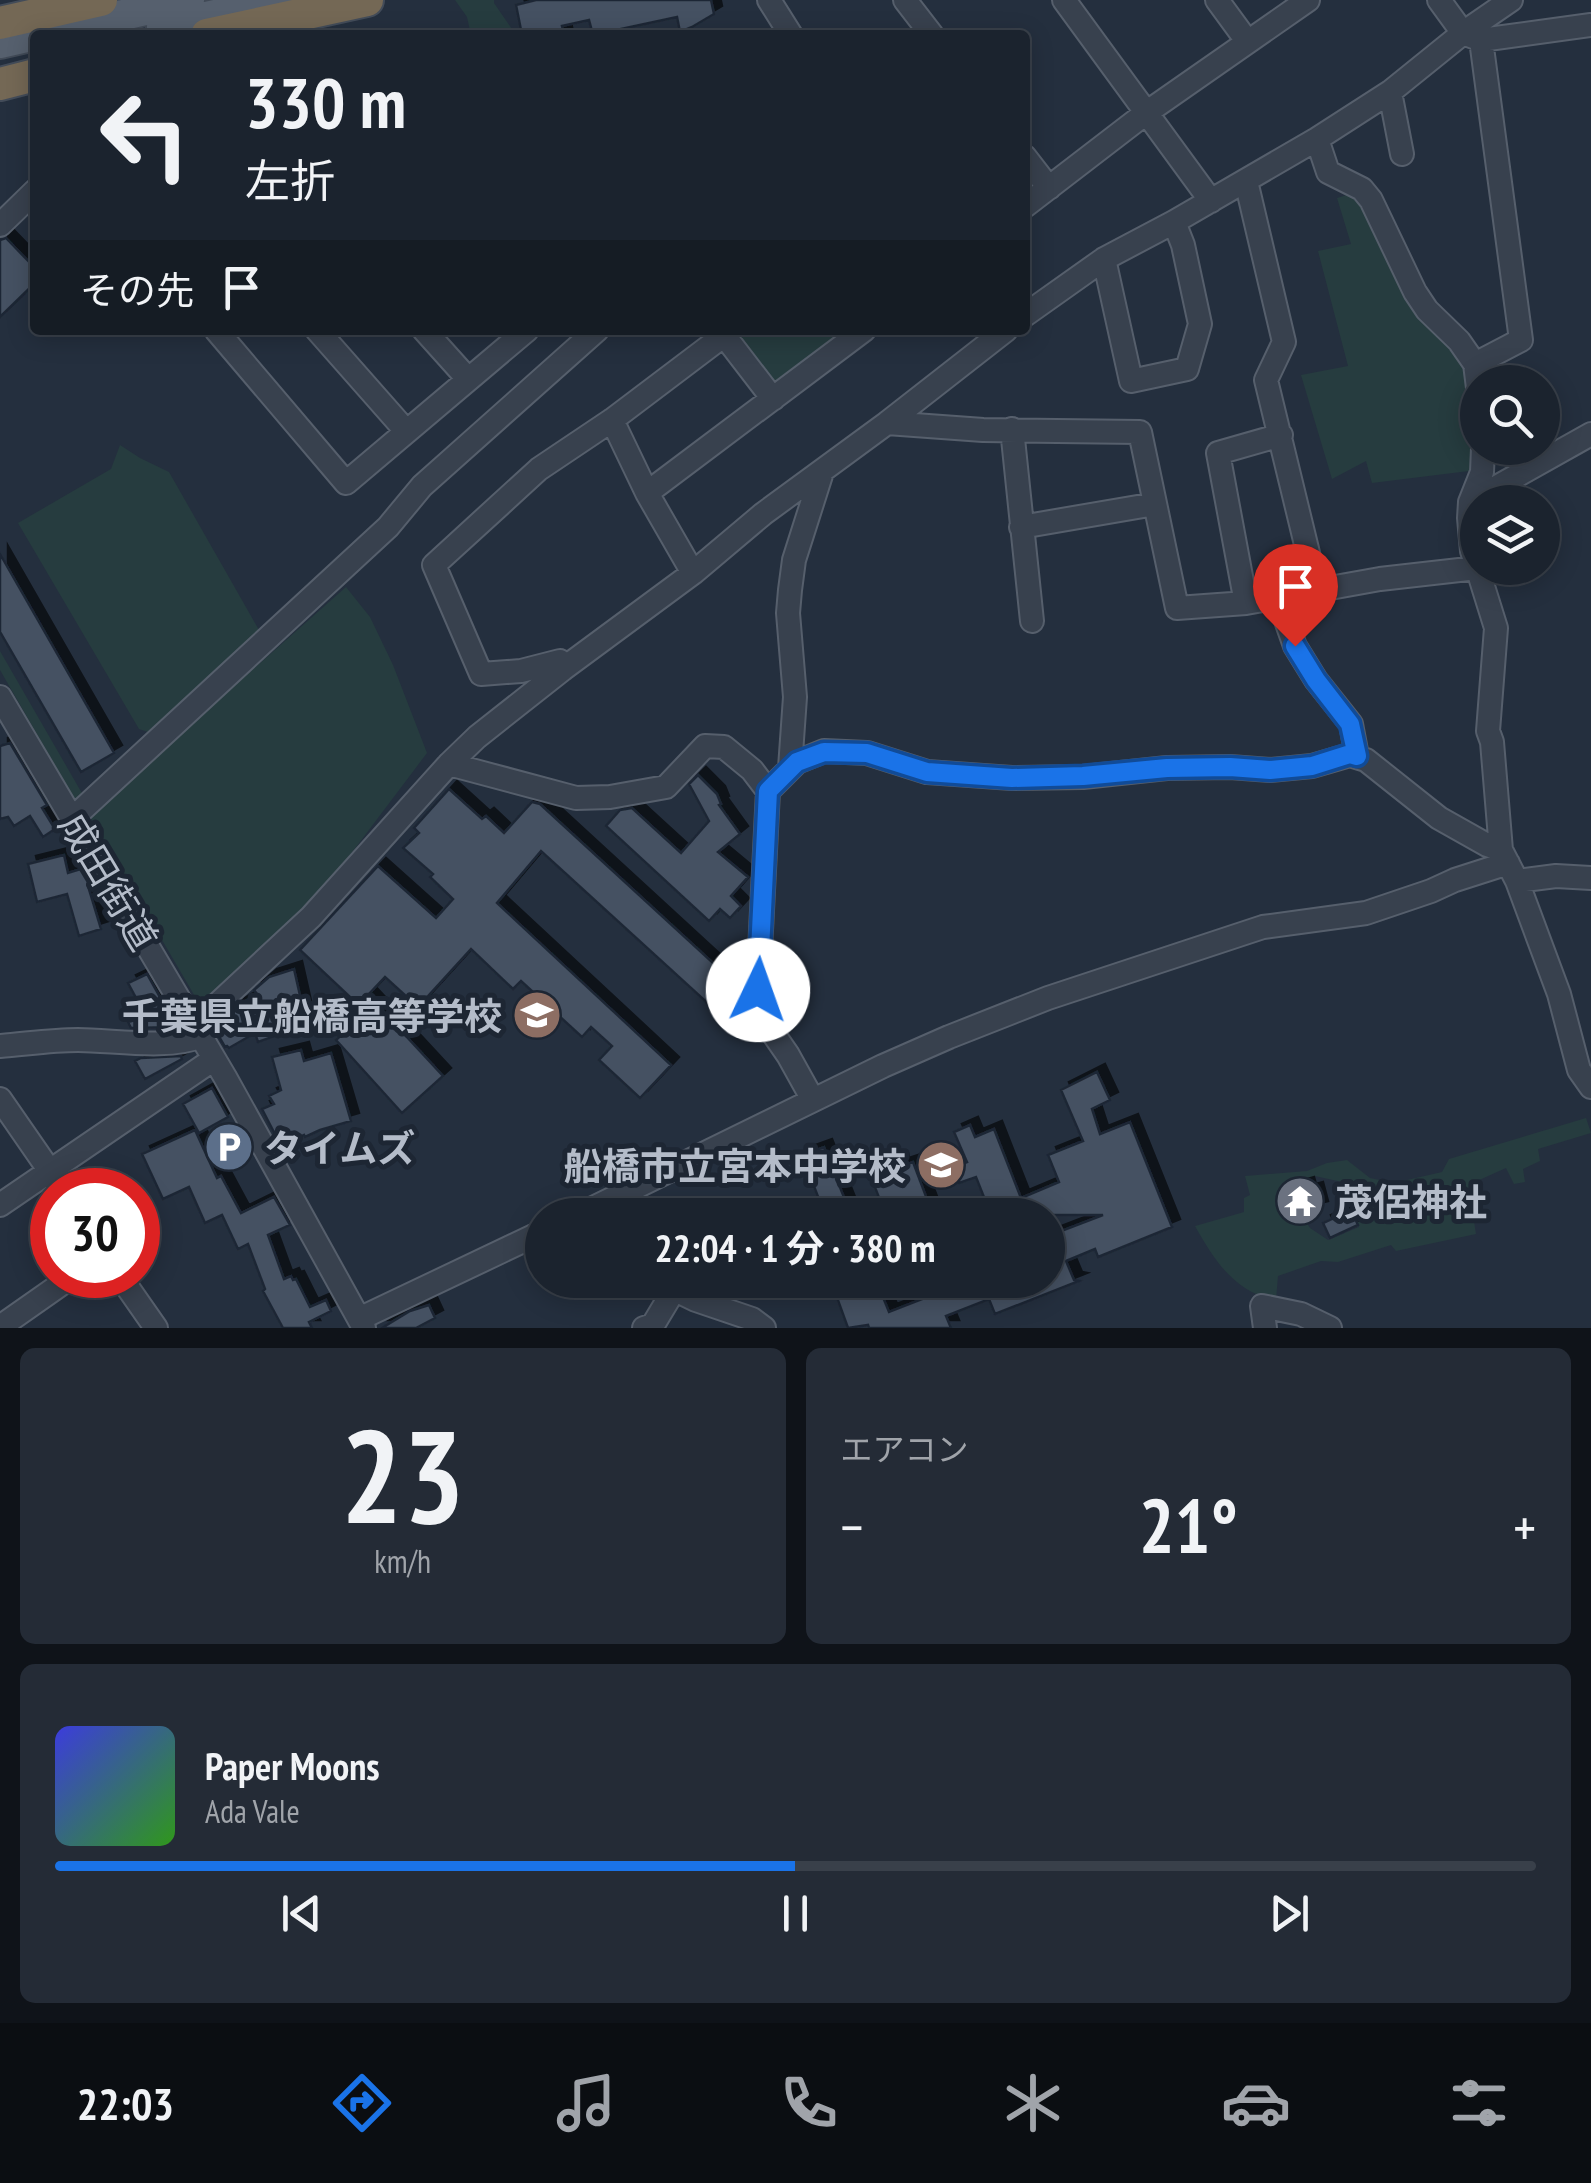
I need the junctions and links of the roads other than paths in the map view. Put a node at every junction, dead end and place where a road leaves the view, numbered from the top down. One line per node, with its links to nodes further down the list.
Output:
1 (101, 0): 12 (highway)
2 (189, 0): 14 (main road)
3 (280, 0): 15 (main road)
4 (367, 0): 16 (highway)
5 (769, 0): 17 (street)
6 (905, 0): 18 (street)
7 (1064, 0): 28 (street)
8 (1218, 0): 21 (street)
9 (1308, 0): 21 (street)
10 (1439, 0): 20 (street)
11 (1511, 0): 20 (street)
12 (0, 23)
13 (1591, 24): 20 (street)
14 (57, 30)
15 (147, 30)
16 (230, 30)
17 (789, 30)
18 (928, 30)
19 (30, 36): 22 (main road)
20 (1472, 36): 27 (street); 50 (street)
21 (1246, 42): 28 (street)
22 (0, 43)
23 (30, 56): 24 (main road)
24 (0, 64)
25 (30, 76): 26 (highway)
26 (0, 84)
27 (1390, 92): 29 (street); 30 (street)
28 (1146, 112): 33 (street); 35 (street)
29 (1318, 139): 32 (street); 50 (street)
30 (1402, 154)
31 (1030, 163): 33 (street)
32 (1246, 182): 35 (street); 58 (street)
33 (1049, 188): 36 (street)
34 (30, 196): 38 (street)
35 (1211, 201): 37 (street)
36 (1030, 202)
37 (1174, 222): 39 (street); 39 (street)
38 (0, 224)
39 (1104, 259): 40 (street)
40 (1030, 311)
41 (220, 335): 56 (street)
42 (321, 335): 56 (street)
43 (428, 335): 51 (street)
44 (519, 335): 51 (street)
45 (591, 335): 77 (street)
46 (721, 335): 53 (street)
47 (727, 335): 52 (street)
48 (858, 335): 52 (street)
49 (997, 335): 54 (street)
50 (1476, 364)
51 (468, 379): 56 (street)
52 (774, 400): 61 (street)
53 (612, 420): 61 (street); 71 (street)
54 (886, 423): 55 (street); 59 (street)
55 (1012, 430): 62 (street); 63 (street)
56 (406, 431)
57 (1591, 434): 60 (street)
58 (1281, 435): 67 (street); 69 (street)
59 (822, 472): 65 (street); 75 (street)
60 (1500, 485)
61 (647, 493): 65 (street)
62 (1155, 504): 63 (street); 69 (street)
63 (1020, 527): 70 (street)
64 (1460, 570): 67 (street)
65 (693, 573): 71 (street)
66 (1483, 585): 78 (street)
67 (1317, 590): 68 (street)
68 (1278, 598): 69 (street); 73 (street)
69 (1246, 603)
70 (1032, 621)
71 (563, 668): 74 (street)
72 (0, 697): 77 (street, 成田街道)
73 (1357, 756): 75 (street); 78 (street)
74 (448, 764): 76 (street); 80 (street)
75 (790, 768): 76 (street)
76 (768, 791): 85 (street)
77 (72, 819): 80 (street, 成田街道)
78 (1509, 864): 79 (street); 83 (street); 85 (street)
79 (1591, 878)
80 (198, 1030): 81 (street); 82 (street, 成田街道)
81 (0, 1046)
82 (214, 1058): 87 (street); 96 (street, 成田街道)
83 (1591, 1086)
84 (0, 1099): 86 (street)
85 (812, 1100): 89 (street)
86 (47, 1168)
87 (73, 1168)
88 (30, 1192): 90 (street)
89 (619, 1198)
90 (0, 1205)
91 (525, 1241): 96 (street)
92 (41, 1298): 97 (street)
93 (135, 1298): 98 (street)
94 (660, 1298): 99 (street)
95 (692, 1298): 100 (street)
96 (361, 1323)
97 (0, 1327)
98 (156, 1328)
99 (644, 1328)
100 (764, 1328)
101 (1266, 1328): 102 (street)
102 (1330, 1328)

